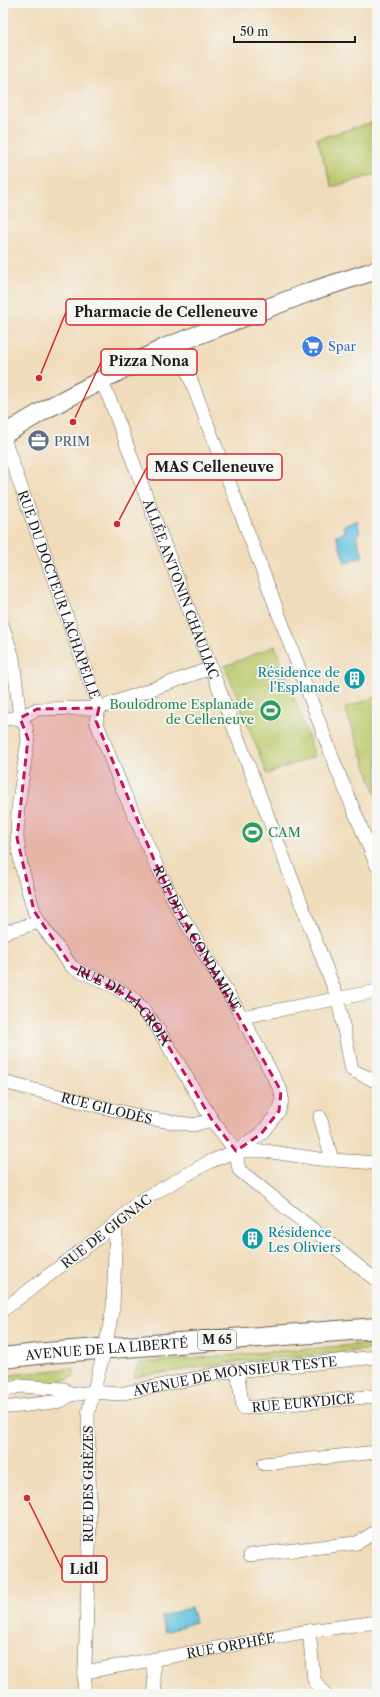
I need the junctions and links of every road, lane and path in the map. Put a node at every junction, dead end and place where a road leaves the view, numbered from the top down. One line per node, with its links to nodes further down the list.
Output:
1 (377, 270): 2 (street)
2 (177, 343): 3 (street); 10 (street)
3 (101, 381): 4 (street); 6 (street, ALLÉE ANTONIN CHAULIAC)
4 (3, 436): 7 (street, RUE DU DOCTEUR LACHAPELLE)
5 (3, 627): 9 (street, RUE DE LA CROIX)
6 (211, 668): 7 (street); 14 (street, ALLÉE ANTONIN CHAULIAC)
7 (99, 708): 9 (street); 15 (street, RUE DE LA CONDAMINE)
8 (3, 718): 9 (street)
9 (20, 718): 11 (street, RUE DE LA CROIX)
10 (377, 866)
11 (39, 922): 12 (street); 19 (street, RUE DE LA CROIX)
12 (3, 933)
13 (377, 991): 14 (street)
14 (338, 999): 15 (street); 17 (street, ALLÉE ANTONIN CHAULIAC)
15 (242, 1017): 20 (street, RUE DE LA CONDAMINE)
16 (3, 1082): 19 (street, RUE GILODÈS)
17 (377, 1082)
18 (320, 1117): 21 (street)
19 (212, 1120): 20 (street, RUE DE LA CROIX)
20 (236, 1151): 21 (street); 23 (street, RUE DE GIGNAC); 24 (street)
21 (332, 1160): 22 (street)
22 (377, 1163)
23 (116, 1222): 25 (street, RUE DE GIGNAC); 27 (street, RUE DES GRÈZES)
24 (377, 1281)
25 (3, 1310)
26 (377, 1328): 27 (main road, AVENUE DE LA LIBERTÉ / M 65)
27 (105, 1348): 29 (main road, AVENUE DE LA LIBERTÉ / M 65); 32 (street, RUE DES GRÈZES)
28 (377, 1357): 30 (street, AVENUE DE MONSIEUR TESTE)
29 (3, 1358)
30 (237, 1371): 32 (street, AVENUE DE MONSIEUR TESTE); 34 (street, RUE EURYDICE)
31 (3, 1391): 33 (street)
32 (93, 1392): 33 (street, AVENUE DE MONSIEUR TESTE); 43 (street, RUE DES GRÈZES)
33 (70, 1395): 35 (street, AVENUE DE MONSIEUR TESTE)
34 (377, 1396)
35 (3, 1407)
36 (377, 1452): 37 (street)
37 (264, 1464)
38 (377, 1531): 39 (street)
39 (250, 1555)
40 (377, 1622): 41 (street, RUE ORPHÉE)
41 (309, 1631): 42 (street, RUE ORPHÉE); 46 (street)
42 (154, 1660): 43 (street, RUE ORPHÉE); 45 (street)
43 (85, 1672): 44 (street, RUE DES GRÈZES)
44 (84, 1694)
45 (155, 1694)
46 (325, 1694)

